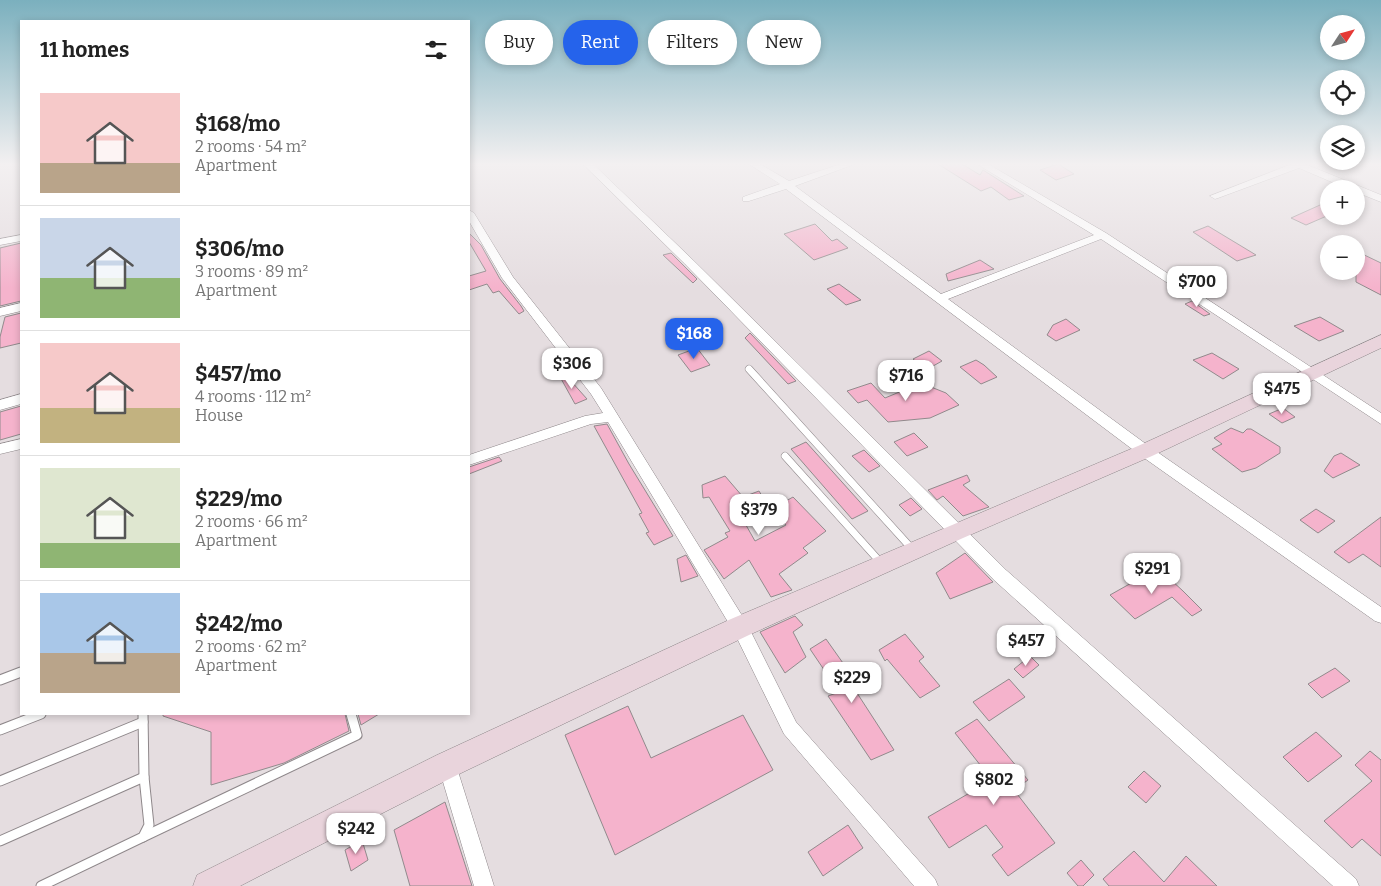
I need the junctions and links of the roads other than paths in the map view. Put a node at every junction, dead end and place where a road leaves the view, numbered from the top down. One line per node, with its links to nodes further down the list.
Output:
1 (630, 205): 23 (street)
2 (814, 205): 8 (street)
3 (1052, 205): 5 (street)
4 (470, 215): 16 (street)
5 (1102, 235): 8 (street); 13 (street)
6 (20, 238): 7 (street)
7 (0, 242)
8 (938, 299): 20 (street)
9 (20, 307): 10 (street)
10 (0, 312)
11 (1381, 341): 13 (street)
12 (749, 369): 24 (lane)
13 (1312, 372): 17 (street); 20 (street)
14 (20, 399): 15 (street)
15 (0, 404)
16 (612, 416): 22 (street); 27 (street)
17 (1381, 419)
18 (20, 444): 19 (street)
19 (0, 449)
20 (1144, 451): 23 (street); 26 (street)
21 (785, 456): 25 (lane)
22 (470, 460)
23 (955, 532): 24 (street); 43 (street)
24 (913, 550): 25 (street)
25 (882, 564): 27 (street)
26 (1381, 616)
27 (740, 627): 34 (street); 42 (street)
28 (20, 672): 29 (lane)
29 (0, 680)
30 (38, 715): 33 (lane)
31 (351, 715): 37 (lane)
32 (143, 718): 35 (lane); 36 (lane)
33 (0, 730)
34 (447, 765): 40 (street); 41 (street)
35 (144, 777): 37 (lane); 38 (lane)
36 (0, 781)
37 (143, 838): 39 (lane)
38 (0, 841)
39 (40, 886)
40 (208, 886)
41 (484, 886)
42 (928, 886)
43 (1349, 886)

